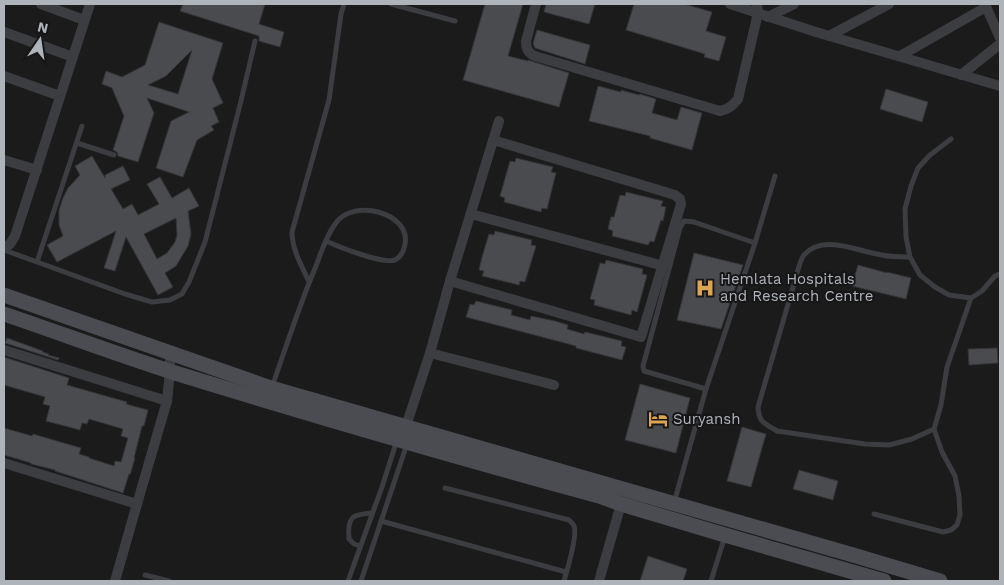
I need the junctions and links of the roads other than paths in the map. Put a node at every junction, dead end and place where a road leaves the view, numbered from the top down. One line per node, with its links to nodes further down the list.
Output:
1 (41, 4): 12 (street)
2 (90, 4): 12 (street)
3 (344, 4): 43 (lane)
4 (391, 4): 13 (lane)
5 (536, 4): 10 (street)
6 (730, 4): 10 (street)
7 (794, 4): 11 (street)
8 (889, 4): 15 (street)
9 (985, 6): 16 (street); 19 (street)
10 (757, 8): 11 (street)
11 (768, 17): 15 (street)
12 (84, 20): 20 (street)
13 (455, 22)
14 (4, 32): 20 (street)
15 (829, 36): 19 (street)
16 (1000, 38)
17 (255, 41): 39 (lane)
18 (1000, 44): 21 (street)
19 (900, 56): 21 (street)
20 (73, 57): 24 (street)
21 (961, 74): 23 (street)
22 (4, 76): 24 (street)
23 (1000, 86)
24 (60, 96): 32 (street)
25 (499, 120): 28 (street)
26 (82, 126): 29 (lane)
27 (951, 139): 38 (lane)
28 (493, 140): 34 (street); 40 (street)
29 (77, 143): 30 (lane); 39 (lane)
30 (114, 155)
31 (4, 160): 32 (street)
32 (37, 170): 37 (street)
33 (775, 176): 36 (lane)
34 (471, 214): 40 (street); 42 (street)
35 (326, 241): 35 (lane); 43 (lane)
36 (755, 243): 53 (lane); 53 (lane)
37 (4, 249): 39 (lane)
38 (910, 257): 45 (lane); 55 (lane)
39 (37, 262)
40 (664, 266): 42 (street)
41 (1000, 274): 45 (lane)
42 (450, 281): 49 (street)
43 (309, 282): 52 (lane)
44 (4, 295): 48 (street)
45 (970, 298): 55 (lane)
46 (4, 314): 50 (street)
47 (4, 350): 54 (street)
48 (170, 352): 50 (street); 52 (street)
49 (430, 353): 51 (street); 56 (street)
50 (170, 371): 54 (street); 56 (street)
51 (554, 385)
52 (271, 388): 56 (street)
53 (706, 389): 61 (lane)
54 (167, 401): 59 (street)
55 (934, 429): 63 (lane)
56 (405, 432): 60 (street); 61 (street); 62 (lane); 64 (lane)
57 (4, 463): 59 (street)
58 (445, 488): 67 (lane)
59 (137, 504): 70 (street)
60 (620, 504): 65 (street); 75 (street)
61 (674, 504): 78 (street)
62 (372, 513): 66 (lane); 66 (lane)
63 (874, 514)
64 (381, 521): 67 (lane); 73 (lane)
65 (725, 535): 69 (street); 76 (lane)
66 (360, 546): 72 (lane)
67 (566, 572): 74 (lane)
68 (145, 574): 71 (lane)
69 (861, 578): 77 (street)
70 (115, 581)
71 (169, 581)
72 (348, 581)
73 (361, 581)
74 (564, 581)
75 (599, 581)
76 (711, 581)
77 (884, 581)
78 (940, 581)

